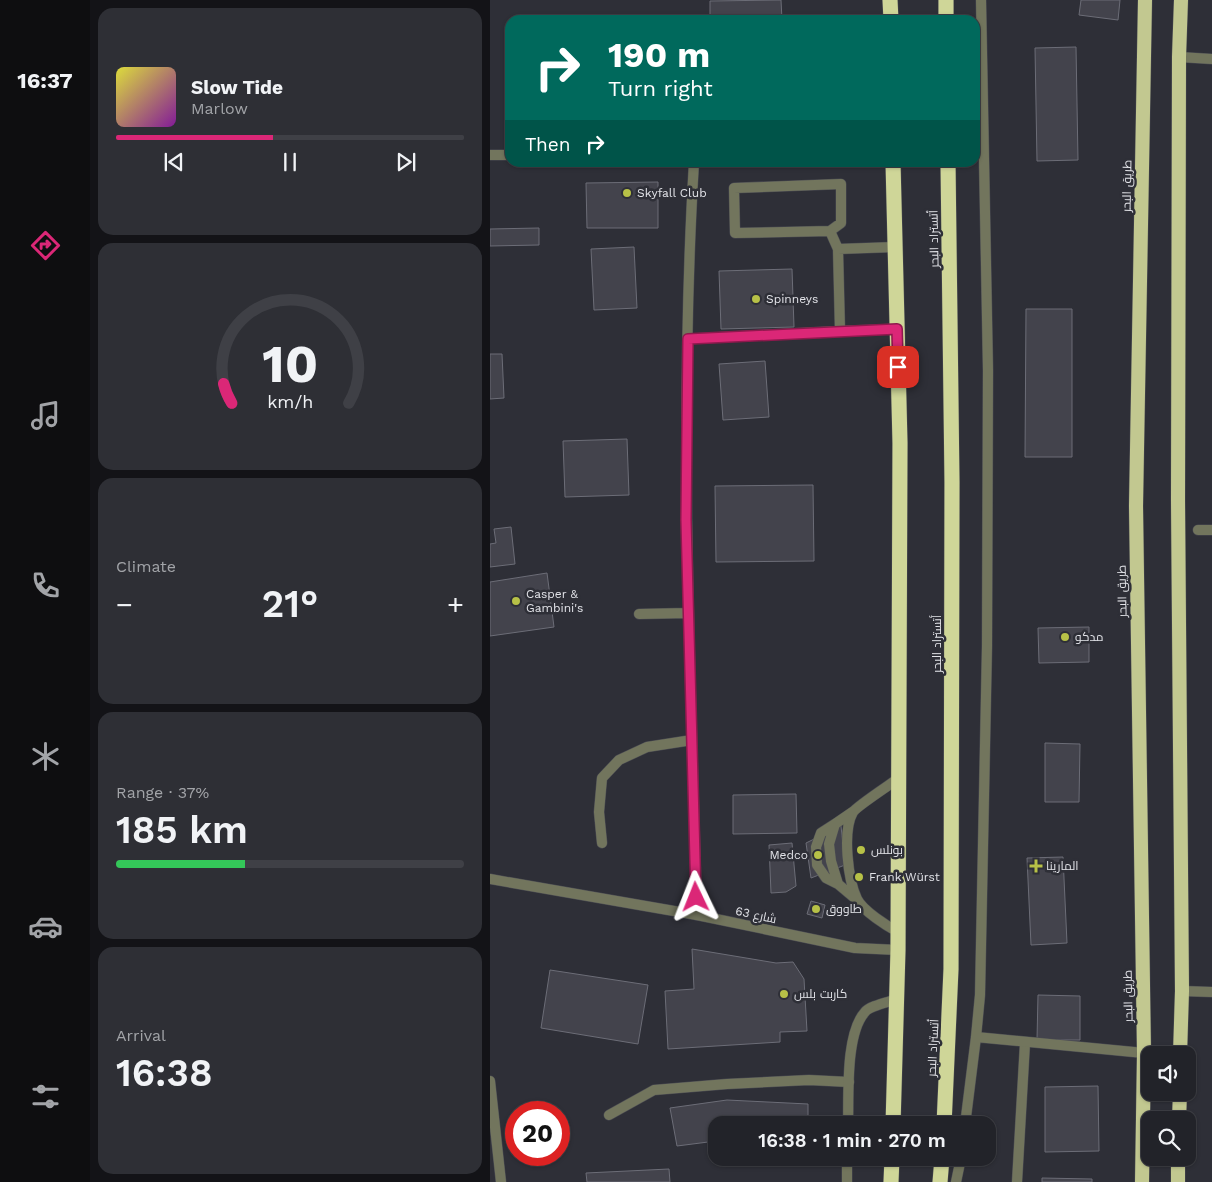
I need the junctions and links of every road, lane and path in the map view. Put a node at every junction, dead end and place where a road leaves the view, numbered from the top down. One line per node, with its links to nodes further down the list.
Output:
1 (890, 0): 6 (highway)
2 (946, 0): 7 (highway)
3 (981, 0): 37 (street)
4 (1145, 0): 39 (highway, طريق البحر)
5 (1181, 0): 8 (highway)
6 (891, 15)
7 (946, 15)
8 (1179, 57): 9 (street); 34 (highway)
9 (1212, 59)
10 (490, 155): 11 (street)
11 (505, 155)
12 (694, 167): 20 (street)
13 (893, 167): 16 (highway)
14 (948, 167): 48 (highway, أتستراد البحر)
15 (830, 231): 15 (street); 17 (street)
16 (896, 247): 17 (street); 18 (highway)
17 (838, 248): 19 (street)
18 (897, 329): 19 (street); 26 (highway)
19 (840, 331): 20 (street)
20 (688, 339): 23 (street)
21 (1198, 530): 22 (street)
22 (1212, 530)
23 (688, 612): 24 (street); 25 (street)
24 (639, 614)
25 (692, 740): 28 (street); 31 (street)
26 (899, 778): 27 (street); 32 (highway)
27 (854, 811): 30 (street); 30 (street)
28 (602, 842)
29 (490, 879): 31 (street, شارع 63)
30 (858, 900): 32 (street)
31 (697, 915): 33 (street, شارع 63)
32 (898, 932): 33 (highway)
33 (898, 950): 36 (highway)
34 (1182, 991): 35 (street); 40 (highway)
35 (1212, 992)
36 (896, 999): 43 (street); 47 (highway)
37 (976, 1038): 38 (street); 49 (street)
38 (1025, 1042): 41 (street); 60 (street)
39 (1144, 1046)
40 (1180, 1046)
41 (1141, 1053)
42 (490, 1081): 55 (street)
43 (850, 1082): 45 (street); 46 (street)
44 (1143, 1101): 61 (highway, طريق البحر)
45 (609, 1115)
46 (848, 1116)
47 (893, 1116)
48 (944, 1116)
49 (966, 1116)
50 (847, 1166): 56 (street)
51 (892, 1166): 57 (highway)
52 (941, 1166): 58 (highway)
53 (959, 1166): 59 (street)
54 (1178, 1166): 62 (highway)
55 (500, 1182)
56 (847, 1182)
57 (891, 1182)
58 (940, 1182)
59 (956, 1182)
60 (1017, 1182)
61 (1142, 1182)
62 (1178, 1182)

